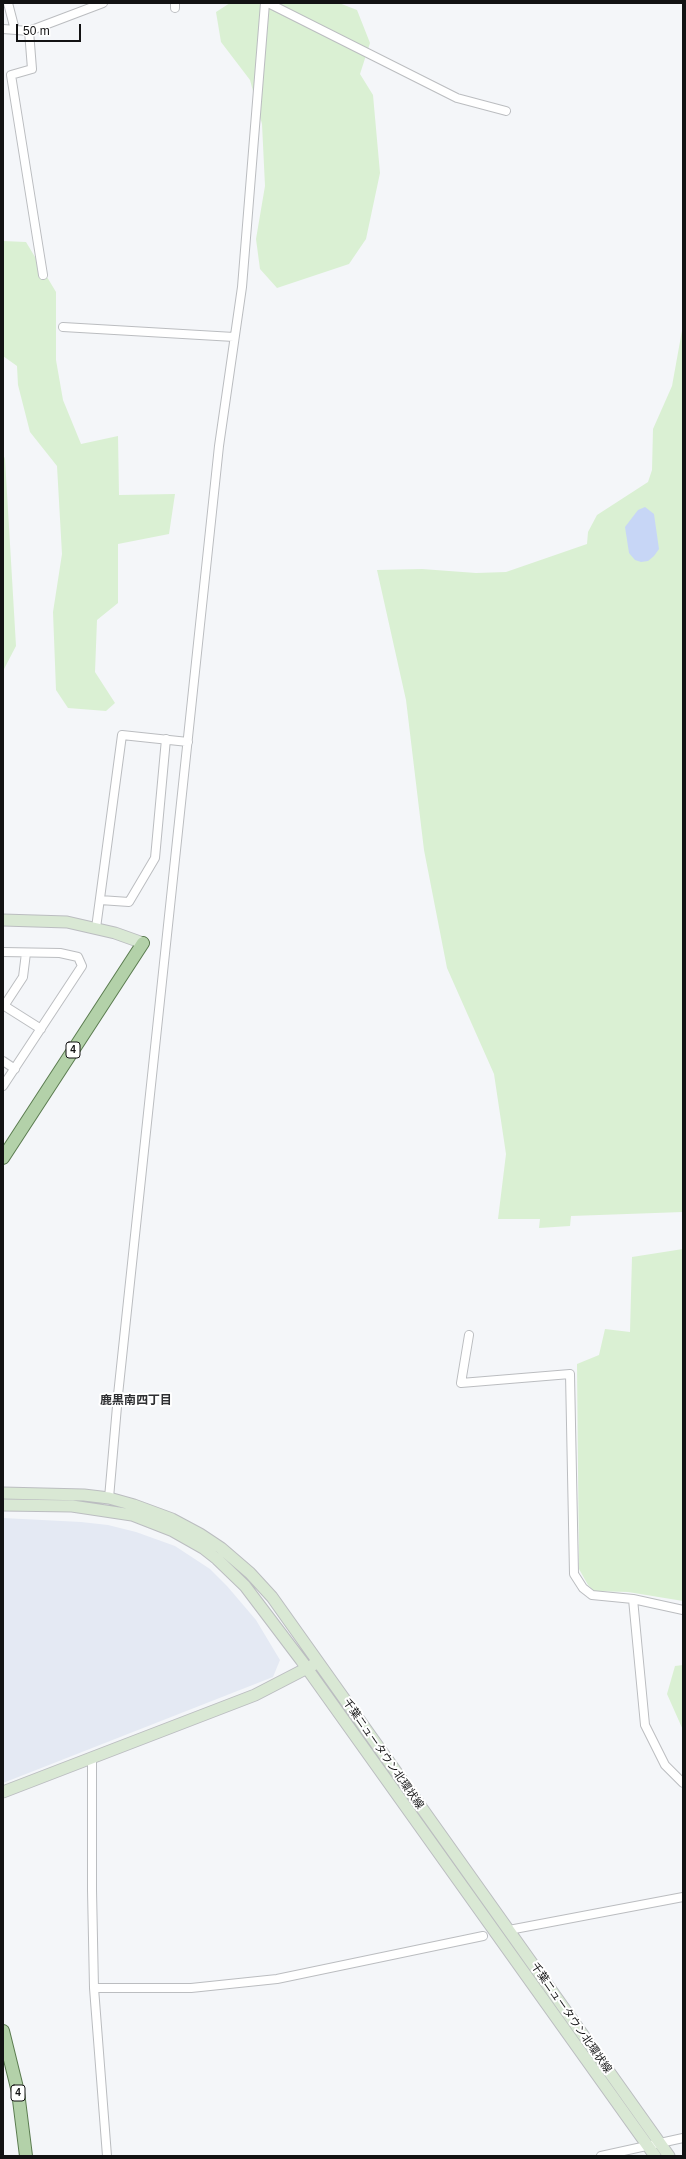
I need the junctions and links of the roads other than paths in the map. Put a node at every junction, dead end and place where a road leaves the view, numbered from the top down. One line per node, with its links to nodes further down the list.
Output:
1 (8, 3): 6 (street)
2 (103, 3): 7 (street)
3 (265, 3): 11 (street)
4 (268, 3): 8 (street)
5 (3, 29): 6 (street)
6 (15, 30): 7 (street)
7 (29, 31): 9 (street)
8 (506, 111)
9 (43, 275)
10 (63, 327): 11 (street)
11 (234, 337): 13 (street)
12 (166, 739): 13 (street); 14 (street); 14 (street)
13 (188, 742): 28 (street)
14 (100, 900): 16 (street)
15 (3, 920): 16 (main road)
16 (96, 928): 17 (main road)
17 (143, 943): 25 (main road, 4)
18 (3, 952): 19 (street)
19 (26, 953): 20 (street); 21 (street)
20 (3, 1006): 21 (street)
21 (41, 1029): 23 (street)
22 (3, 1061): 23 (street)
23 (15, 1068): 24 (street)
24 (3, 1086)
25 (3, 1158)
26 (470, 1335): 30 (street)
27 (3, 1493): 28 (main road, 千葉ニュータウン北環状線)
28 (109, 1498): 32 (main road, 千葉ニュータウン北環状線)
29 (3, 1505): 33 (main road, 千葉ニュータウン北環状線)
30 (633, 1599): 31 (street); 35 (street)
31 (683, 1610)
32 (317, 1662): 33 (main road); 38 (main road, 千葉ニュータウン北環状線)
33 (307, 1668): 34 (main road); 44 (main road, 千葉ニュータウン北環状線)
34 (92, 1756): 36 (main road); 40 (street)
35 (683, 1783)
36 (3, 1792)
37 (683, 1897): 38 (street)
38 (508, 1930): 43 (main road, 千葉ニュータウン北環状線)
39 (483, 1936): 40 (street)
40 (94, 1988): 46 (street)
41 (3, 2032): 45 (main road, 4)
42 (683, 2138): 43 (street)
43 (660, 2143): 44 (street); 49 (main road, 千葉ニュータウン北環状線)
44 (648, 2146): 47 (street); 48 (main road, 千葉ニュータウン北環状線)
45 (26, 2156)
46 (107, 2156)
47 (601, 2156)
48 (655, 2156)
49 (669, 2156)

